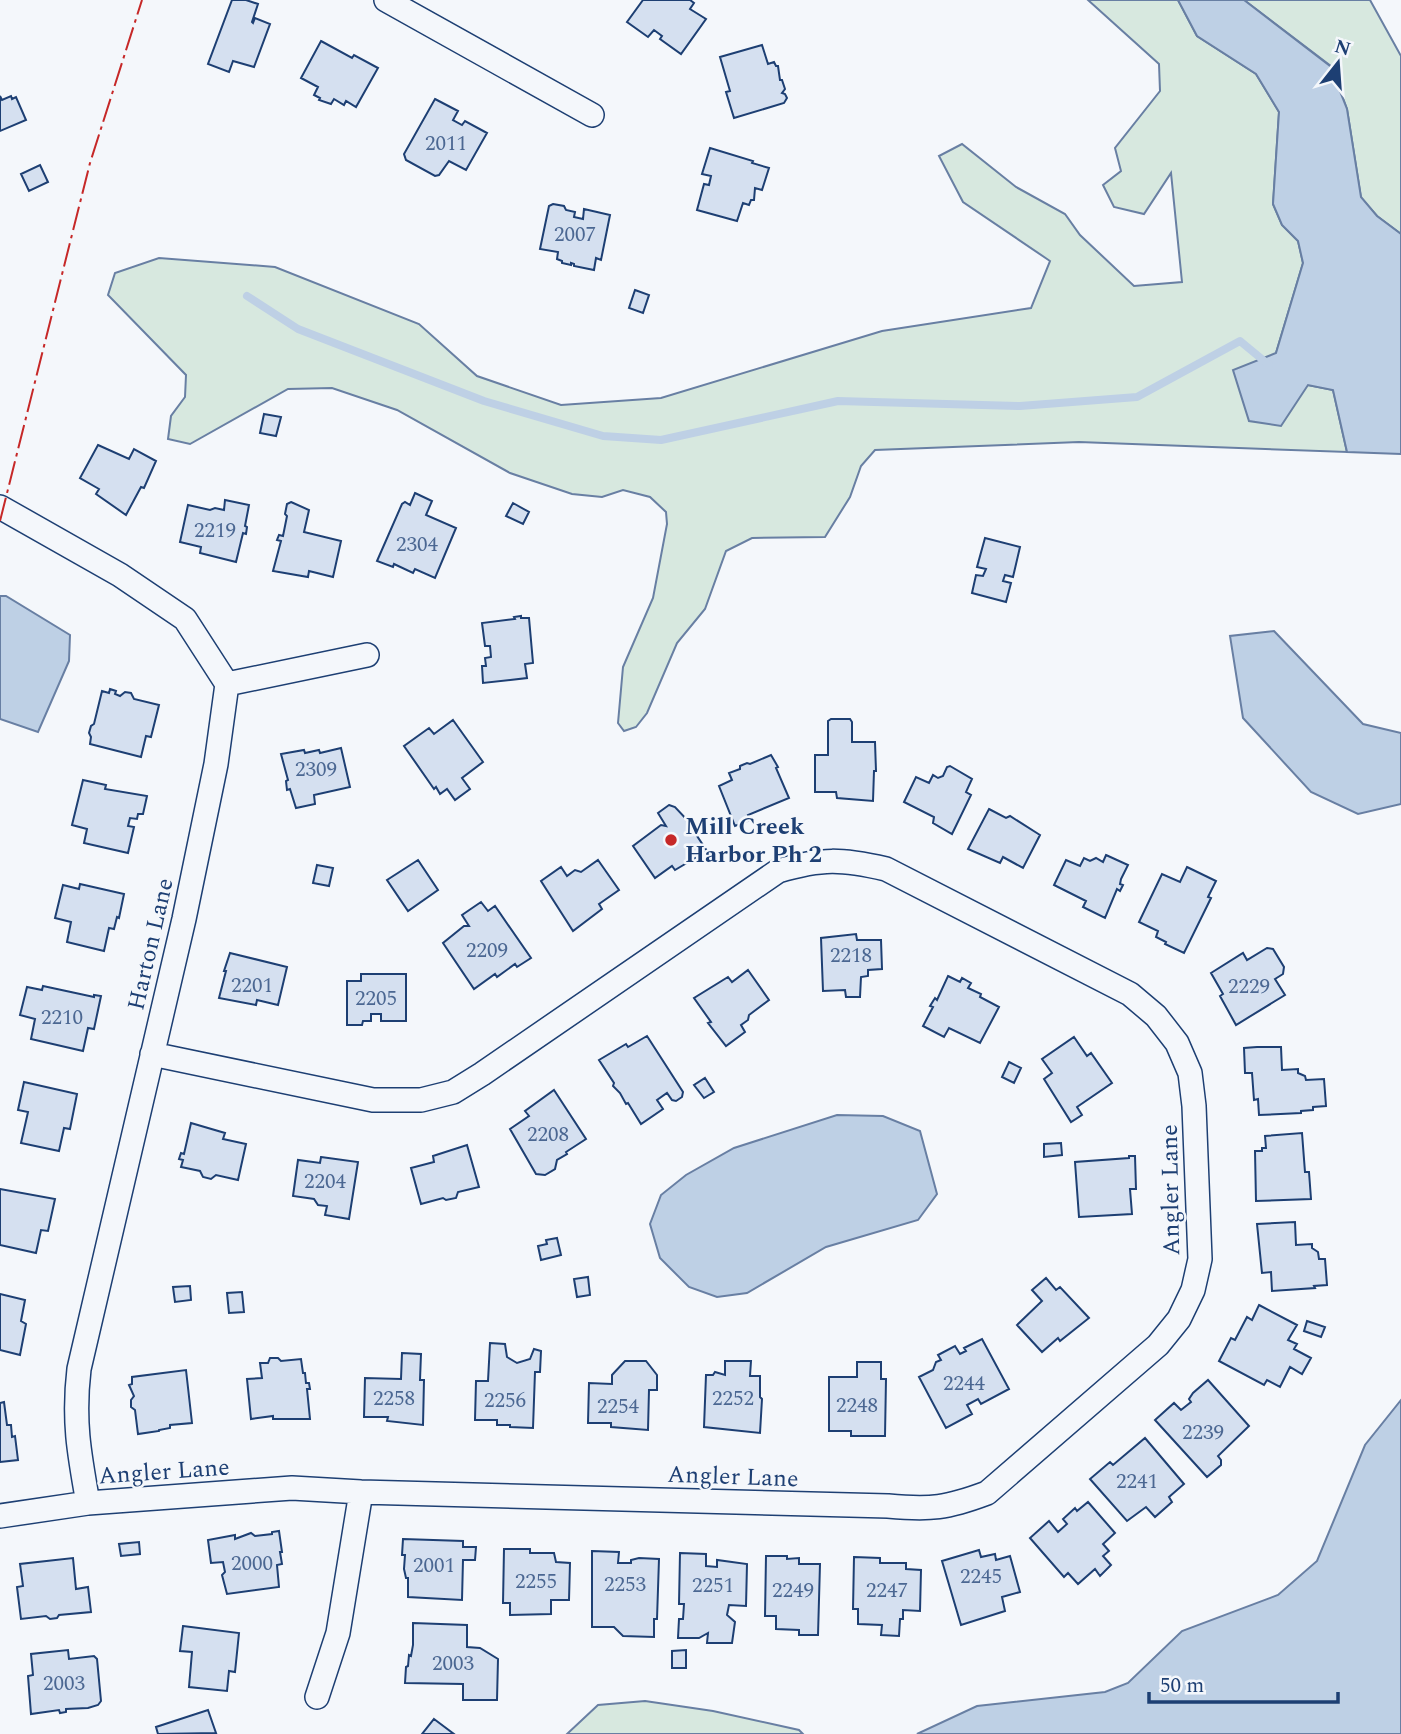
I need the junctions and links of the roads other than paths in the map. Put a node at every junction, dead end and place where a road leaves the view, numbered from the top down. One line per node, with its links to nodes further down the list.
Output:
1 (386, 0): 2 (street)
2 (592, 115)
3 (0, 507): 5 (street)
4 (367, 655): 5 (street)
5 (227, 684): 6 (street, Harton Lane)
6 (152, 1054): 7 (street, Angler Lane); 8 (street, Harton Lane)
7 (361, 1492): 8 (street, Angler Lane); 10 (street)
8 (88, 1503): 9 (street, Angler Lane)
9 (0, 1516)
10 (317, 1697)

